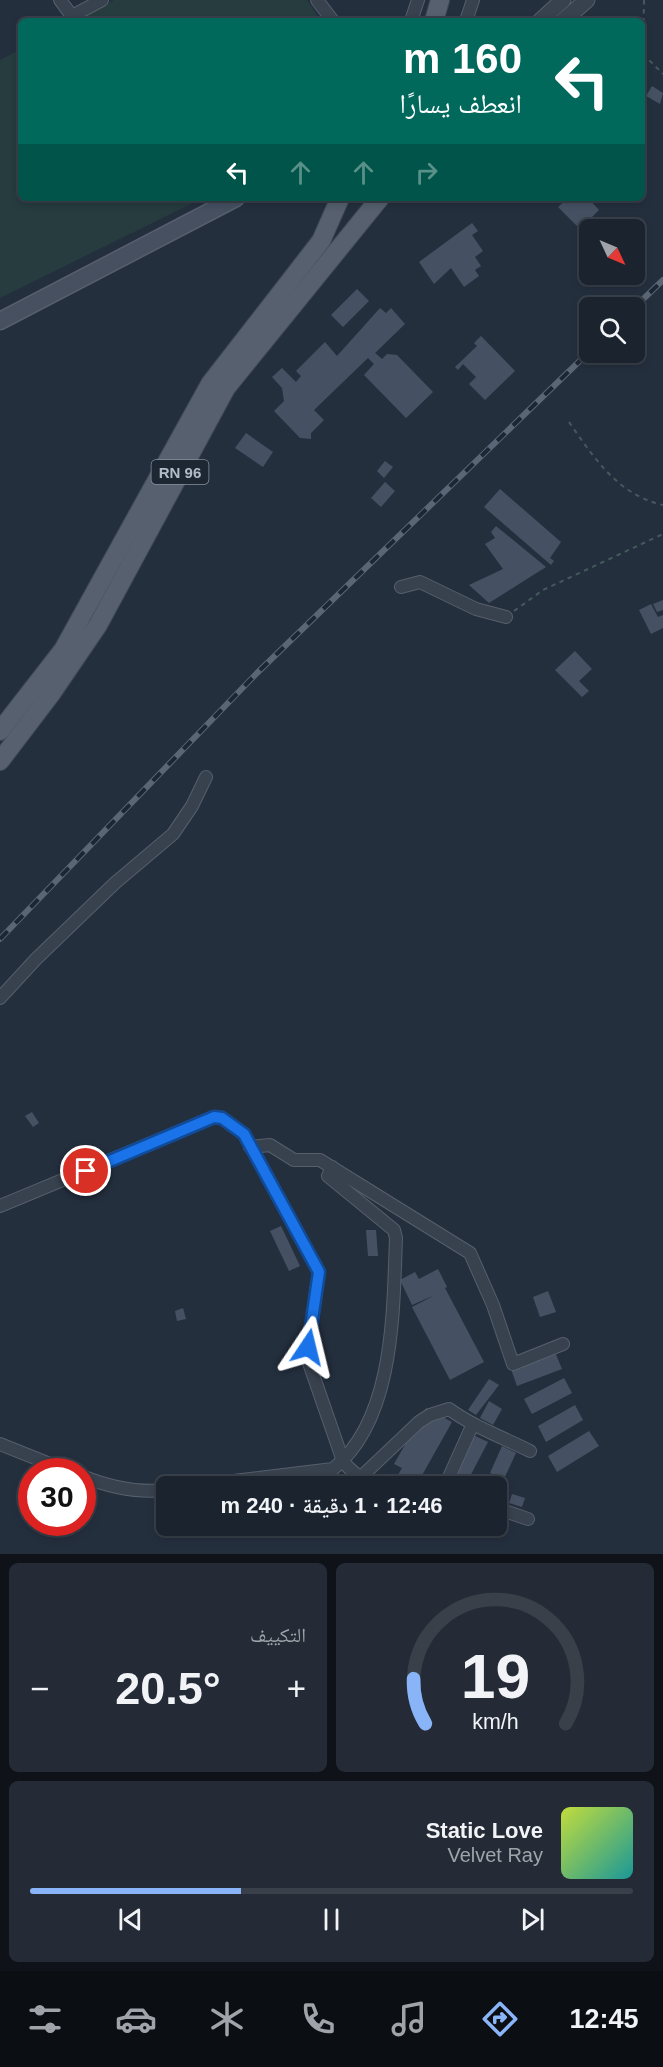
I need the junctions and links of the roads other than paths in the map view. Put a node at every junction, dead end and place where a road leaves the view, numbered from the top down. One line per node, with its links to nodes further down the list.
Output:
1 (60, 0): 2 (street)
2 (102, 0)
3 (334, 0): 9 (street)
4 (418, 0): 11 (street)
5 (440, 0): 12 (main road)
6 (474, 0): 13 (street)
7 (563, 0): 14 (street)
8 (587, 0): 15 (street)
9 (320, 4): 10 (street)
10 (331, 18)
11 (412, 18)
12 (435, 18)
13 (467, 18)
14 (543, 18)
15 (566, 18)
16 (230, 201): 19 (main road)
17 (339, 201): 22 (main road, RN 96)
18 (378, 201): 23 (main road, RN 96)
19 (0, 321)
20 (401, 587): 21 (street)
21 (506, 617)
22 (0, 730)
23 (0, 761)
24 (206, 777): 25 (street)
25 (0, 998)
26 (250, 1147): 27 (street); 28 (street); 34 (street)
27 (332, 1167): 29 (street); 34 (street)
28 (0, 1206)
29 (563, 1344)
30 (472, 1426): 32 (street); 37 (street); 38 (street)
31 (0, 1444): 33 (street)
32 (530, 1451)
33 (35, 1458)
34 (344, 1461): 35 (street); 36 (street)
35 (275, 1476)
36 (356, 1476)
37 (372, 1476)
38 (450, 1476)
39 (96, 1482): 40 (street)
40 (156, 1491)
41 (507, 1512): 42 (street)
42 (528, 1519)

